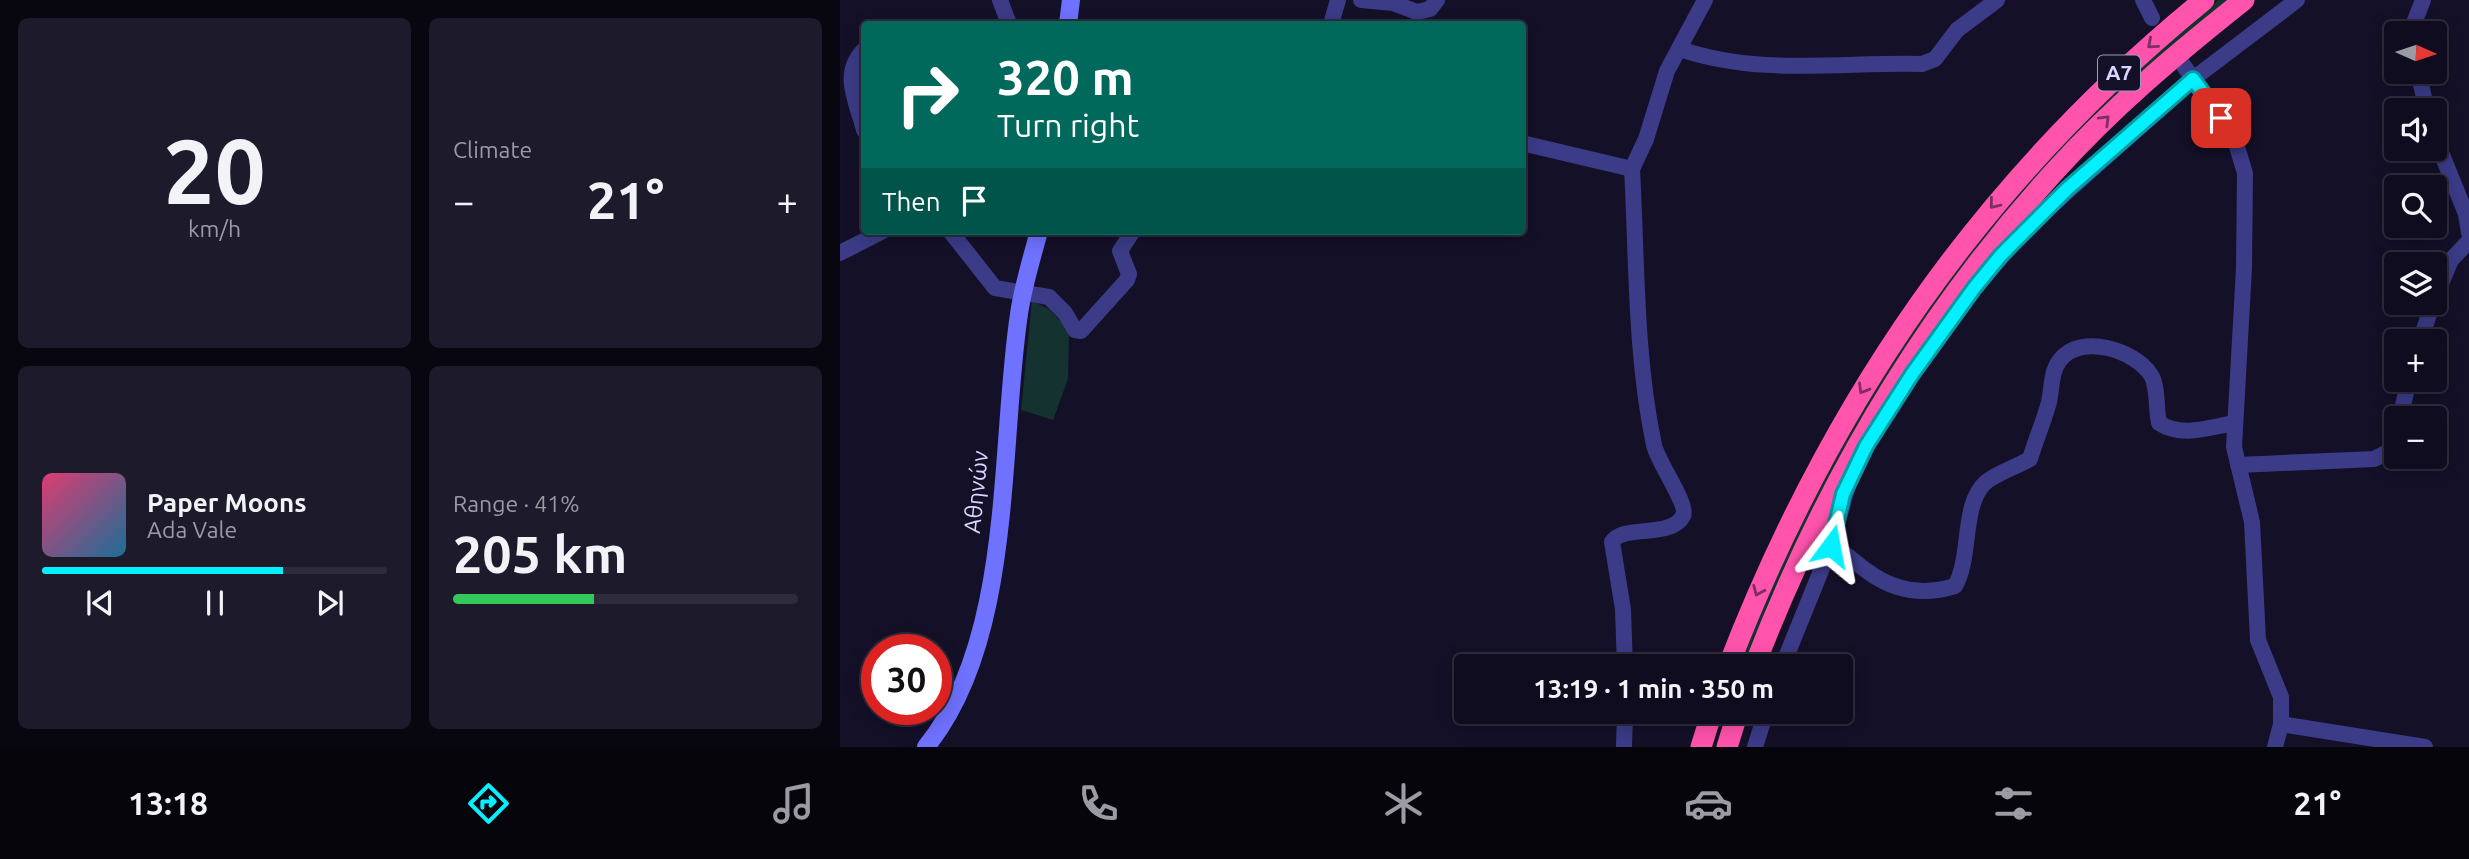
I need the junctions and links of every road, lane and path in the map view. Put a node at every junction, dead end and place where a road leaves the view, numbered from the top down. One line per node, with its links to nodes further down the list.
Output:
1 (1000, 0): 14 (street)
2 (1071, 0): 15 (main road)
3 (1338, 0): 16 (street)
4 (1361, 0): 5 (street)
5 (1437, 0)
6 (1704, 0): 18 (street)
7 (1997, 0): 18 (street)
8 (2143, 0): 13 (street)
9 (2204, 0): 39 (highway, Α7, one-way to 39)
10 (2244, 0): 40 (highway, Α7, one-way to 10)
11 (2297, 0): 20 (street)
12 (2423, 0): 17 (street)
13 (2152, 18)
14 (1008, 21)
15 (1068, 21)
16 (1332, 21)
17 (2417, 21)
18 (1680, 48): 24 (street)
19 (861, 54): 21 (street)
20 (2189, 72): 34 (street); 37 (street)
21 (861, 119)
22 (1526, 144): 24 (street)
23 (2445, 161): 25 (street)
24 (1632, 169): 38 (street)
25 (2469, 233)
26 (875, 235): 31 (street)
27 (953, 235): 33 (street)
28 (1039, 235): 33 (main road, Αθηνών)
29 (1130, 235): 33 (street)
30 (2469, 241): 32 (street)
31 (840, 253)
32 (2447, 270)
33 (1025, 291): 47 (main road, Αθηνών)
34 (2235, 423): 36 (street); 37 (street)
35 (2384, 454): 36 (street)
36 (2238, 465): 46 (street)
37 (1831, 546): 41 (street)
38 (1625, 654)
39 (1733, 654)
40 (1759, 654)
41 (1787, 654)
42 (1625, 724): 48 (street)
43 (1708, 724): 49 (highway)
44 (1734, 724): 50 (highway)
45 (1762, 724): 51 (street)
46 (2281, 724): 52 (street); 53 (street)
47 (933, 745)
48 (1624, 747)
49 (1701, 747)
50 (1727, 747)
51 (1755, 747)
52 (2275, 747)
53 (2425, 747)

